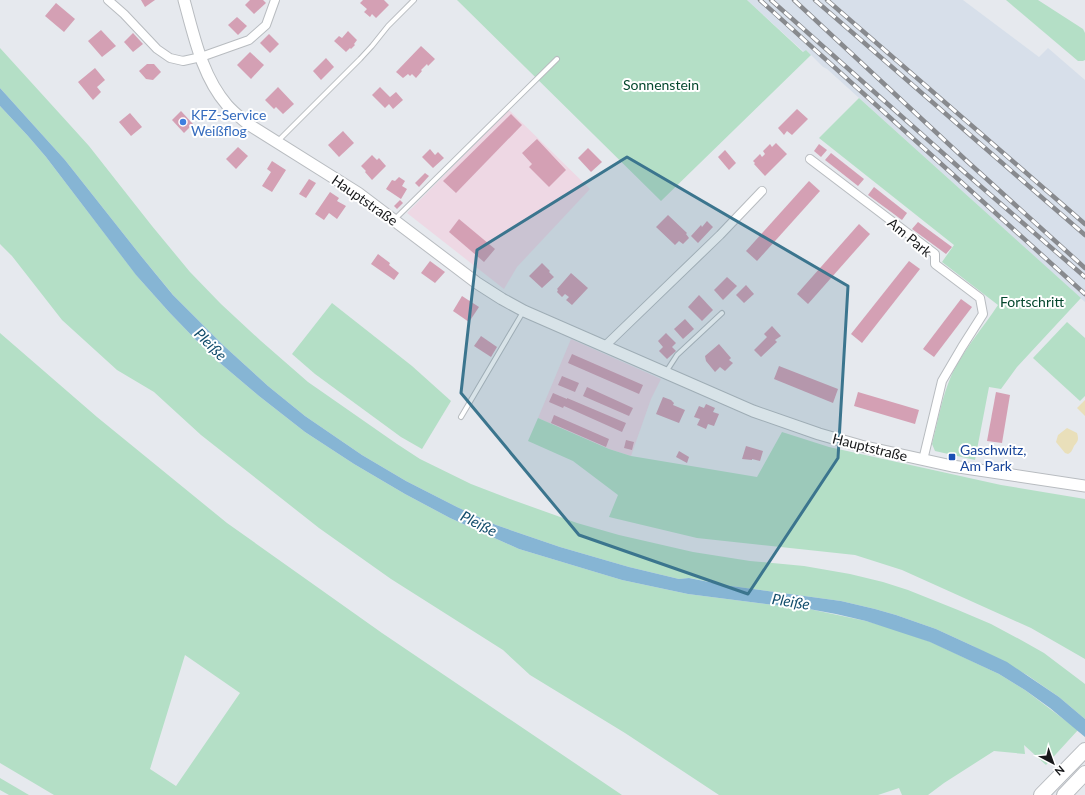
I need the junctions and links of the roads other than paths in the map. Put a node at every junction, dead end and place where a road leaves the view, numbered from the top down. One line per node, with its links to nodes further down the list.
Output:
1 (108, 0): 5 (street)
2 (184, 0): 5 (main road, Hauptstraße)
3 (275, 0): 5 (street)
4 (414, 0): 7 (lane)
5 (201, 57): 7 (main road, Hauptstraße)
6 (557, 59): 10 (lane)
7 (277, 142): 10 (main road, Hauptstraße)
8 (810, 159): 16 (street, Am Park)
9 (762, 190): 13 (street)
10 (394, 220): 11 (main road, Hauptstraße)
11 (524, 311): 13 (main road, Hauptstraße); 15 (lane)
12 (722, 313): 14 (lane)
13 (605, 346): 14 (main road, Hauptstraße)
14 (665, 373): 16 (main road, Hauptstraße)
15 (461, 417)
16 (923, 460): 17 (main road, Hauptstraße)
17 (1085, 486)
18 (1085, 750): 20 (highway)
19 (1085, 773): 21 (highway)
20 (1041, 795)
21 (1064, 795)

